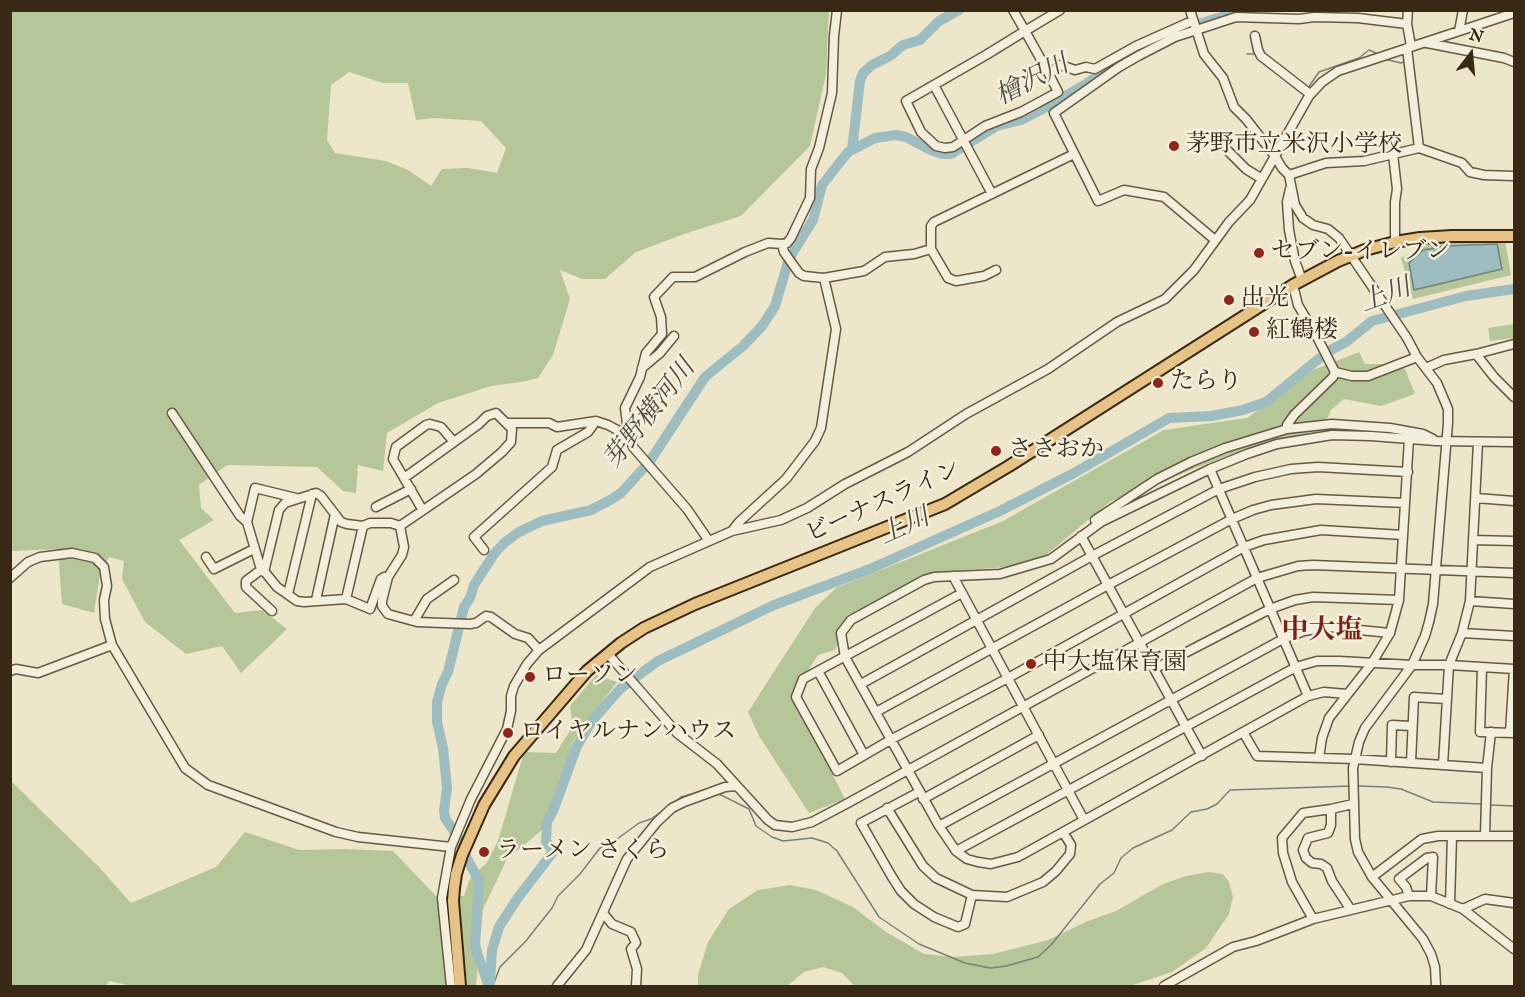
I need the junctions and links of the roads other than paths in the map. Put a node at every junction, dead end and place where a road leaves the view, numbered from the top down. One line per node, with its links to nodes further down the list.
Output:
1 (837, 10): 35 (street)
2 (1013, 10): 11 (street)
3 (1060, 10): 11 (street)
4 (1190, 10): 9 (street)
5 (1408, 10): 10 (street)
6 (1463, 10): 13 (street)
7 (1515, 13): 13 (street)
8 (1275, 15): 10 (street); 12 (street)
9 (1192, 21): 12 (street); 18 (street)
10 (1407, 24): 16 (street)
11 (1025, 31): 18 (street); 19 (street)
12 (1196, 31): 24 (street); 26 (street)
13 (1459, 31): 15 (street)
14 (1255, 36): 20 (street)
15 (1425, 42): 16 (street); 17 (street)
16 (1409, 47): 20 (street); 22 (street)
17 (1515, 62)
18 (1049, 74): 21 (street)
19 (934, 85): 21 (street); 21 (street)
20 (1310, 94): 26 (street)
21 (964, 141): 31 (street)
22 (1419, 148): 25 (street); 28 (street)
23 (1227, 150): 29 (street)
24 (1074, 154): 31 (street); 33 (street)
25 (1393, 154): 27 (street); 34 (street)
26 (1275, 156): 27 (street); 29 (street)
27 (1289, 175): 30 (street)
28 (1515, 176)
29 (1262, 179): 33 (street)
30 (1291, 186): 37 (street); 40 (street)
31 (992, 194): 36 (street)
32 (1515, 236): 34 (main road, ビーナスライン)
33 (1215, 240): 78 (street)
34 (1395, 242): 37 (main road, ビーナスライン)
35 (783, 248): 39 (street); 45 (street)
36 (931, 249): 38 (street); 39 (street)
37 (1351, 255): 40 (main road, ビーナスライン); 44 (street)
38 (996, 270)
39 (824, 278): 78 (street)
40 (1298, 282): 47 (street); 120 (main road, ビーナスライン)
41 (674, 336): 45 (street)
42 (1515, 344): 43 (street)
43 (1476, 354): 46 (street); 48 (street)
44 (1417, 357): 46 (street); 47 (street)
45 (641, 368): 53 (street)
46 (1426, 368): 56 (street)
47 (1333, 369): 52 (street)
48 (1515, 397)
49 (172, 413): 74 (street)
50 (596, 421): 51 (street); 53 (street); 86 (street)
51 (507, 423): 57 (street); 71 (street)
52 (1287, 429): 55 (street); 77 (street)
53 (628, 432): 82 (street)
54 (1409, 439): 55 (street); 60 (street); 61 (street)
55 (1436, 441): 56 (street)
56 (1446, 441): 58 (street); 90 (street)
57 (453, 442): 62 (street); 62 (street)
58 (1479, 442): 59 (street); 67 (street)
59 (1515, 442)
60 (1210, 470): 64 (street); 77 (street)
61 (1408, 472): 64 (street); 69 (street)
62 (405, 478): 63 (street)
63 (411, 489): 70 (street); 71 (street)
64 (1219, 489): 73 (street); 87 (street)
65 (312, 494): 66 (street); 72 (street); 101 (street)
66 (296, 498): 74 (street); 91 (street)
67 (1476, 498): 68 (street); 81 (street)
68 (1515, 501)
69 (1405, 503): 73 (street); 79 (street)
70 (376, 507)
71 (422, 509): 76 (street)
72 (335, 514): 75 (street); 103 (street)
73 (1232, 519): 84 (street); 99 (street)
74 (247, 522): 85 (street)
75 (363, 526): 76 (street); 102 (street)
76 (400, 526): 95 (street)
77 (1092, 528): 80 (street)
78 (732, 531): 82 (street)
79 (1403, 534): 84 (street); 89 (street)
80 (1081, 536): 87 (street); 94 (street)
81 (1473, 540): 83 (street); 92 (street)
82 (709, 541): 119 (street)
83 (1515, 541)
84 (1244, 547): 97 (street); 109 (street)
85 (254, 549): 88 (street); 91 (street)
86 (484, 550)
87 (1092, 556): 99 (street); 110 (street)
88 (206, 558)
89 (1402, 568): 90 (street); 97 (street); 104 (street)
90 (1436, 570): 92 (street); 123 (street)
91 (263, 571): 101 (street); 108 (street)
92 (1472, 571): 93 (street); 105 (street)
93 (1515, 573)
94 (953, 576): 100 (street); 121 (street)
95 (388, 577): 102 (street); 111 (street)
96 (10, 578): 117 (street)
97 (1257, 578): 107 (street); 116 (street)
98 (454, 580): 111 (street)
99 (1108, 585): 109 (street); 118 (street)
100 (962, 593): 110 (street); 121 (street)
101 (288, 594): 103 (street)
102 (346, 598): 103 (street)
103 (316, 600)
104 (1399, 600): 107 (street); 112 (street)
105 (1470, 601): 106 (street); 113 (street)
106 (1515, 604)
107 (1270, 609): 115 (street); 127 (street)
108 (272, 611)
109 (1123, 612): 116 (street); 131 (street)
110 (976, 620): 118 (street); 132 (street)
111 (414, 621): 119 (street)
112 (1389, 633): 115 (street); 122 (street)
113 (1462, 633): 114 (street); 124 (street)
114 (1515, 636)
115 (1283, 639): 125 (street); 135 (street)
116 (1139, 641): 127 (street); 137 (street)
117 (112, 645): 129 (street); 170 (street)
118 (993, 649): 131 (street); 138 (street)
119 (539, 650): 159 (street)
120 (611, 657): 156 (street); 161 (main road, ビーナスライン)
121 (845, 657): 130 (street); 132 (street)
122 (1372, 663): 123 (street); 125 (street); 133 (street)
123 (1412, 665): 124 (street); 149 (street)
124 (1449, 665): 126 (street); 136 (street)
125 (1296, 667): 134 (street); 139 (street)
126 (1482, 668): 128 (street); 142 (street)
127 (1154, 669): 135 (street)
128 (1514, 669): 143 (street)
129 (10, 671)
130 (818, 671): 146 (street); 146 (street)
131 (1008, 678): 137 (street); 145 (street)
132 (861, 684): 138 (street)
133 (1347, 694): 134 (street); 148 (street)
134 (1308, 696): 141 (street)
135 (1171, 699): 139 (street); 152 (street)
136 (1446, 699): 140 (street); 153 (street)
137 (1024, 708): 144 (street); 155 (street)
138 (876, 712): 145 (street)
139 (1186, 726): 147 (street); 157 (street)
140 (1411, 726): 150 (street); 151 (street)
141 (1243, 732): 147 (street); 148 (street)
142 (1491, 732): 143 (street); 154 (street)
143 (1512, 733)
144 (1039, 735): 152 (street); 158 (street)
145 (892, 739): 146 (street); 155 (street)
146 (864, 755)
147 (1202, 756): 164 (street)
148 (1318, 758): 149 (street)
149 (1354, 759): 150 (street); 160 (street)
150 (1391, 762): 151 (street)
151 (1411, 762): 153 (street)
152 (1054, 763): 157 (street); 165 (street)
153 (1443, 765): 154 (street)
154 (1487, 768): 167 (street)
155 (907, 769): 156 (street); 158 (street)
156 (737, 786): 182 (street)
157 (1069, 791): 164 (street); 171 (street)
158 (921, 796): 162 (street); 165 (street)
159 (471, 799): 161 (street); 170 (street)
160 (1353, 803): 163 (street); 172 (street)
161 (484, 805): 173 (main road, ビーナスライン)
162 (887, 808): 174 (street); 174 (street)
163 (1332, 809): 180 (street); 183 (street)
164 (1084, 820): 166 (street)
165 (939, 826): 171 (street)
166 (1063, 832): 171 (street); 174 (street)
167 (1485, 835): 168 (street); 169 (street)
168 (1452, 836): 172 (street); 179 (street)
169 (1515, 836)
170 (452, 845): 173 (street)
171 (956, 851)
172 (1372, 877): 177 (street)
173 (452, 879): 185 (street); 186 (main road, ビーナスライン)
174 (972, 895)
175 (1409, 896): 176 (street); 176 (street); 177 (street)
176 (1431, 896): 179 (street)
177 (1391, 900): 180 (street); 190 (street)
178 (1515, 903): 181 (street)
179 (1450, 904): 181 (street)
180 (1350, 909): 183 (street)
181 (1463, 909): 184 (street)
182 (603, 913): 187 (street); 188 (street)
183 (1313, 919): 189 (street)
184 (1515, 950)
185 (451, 987)
186 (460, 987)
187 (557, 987)
188 (636, 987)
189 (1164, 987)
190 (1436, 987)

